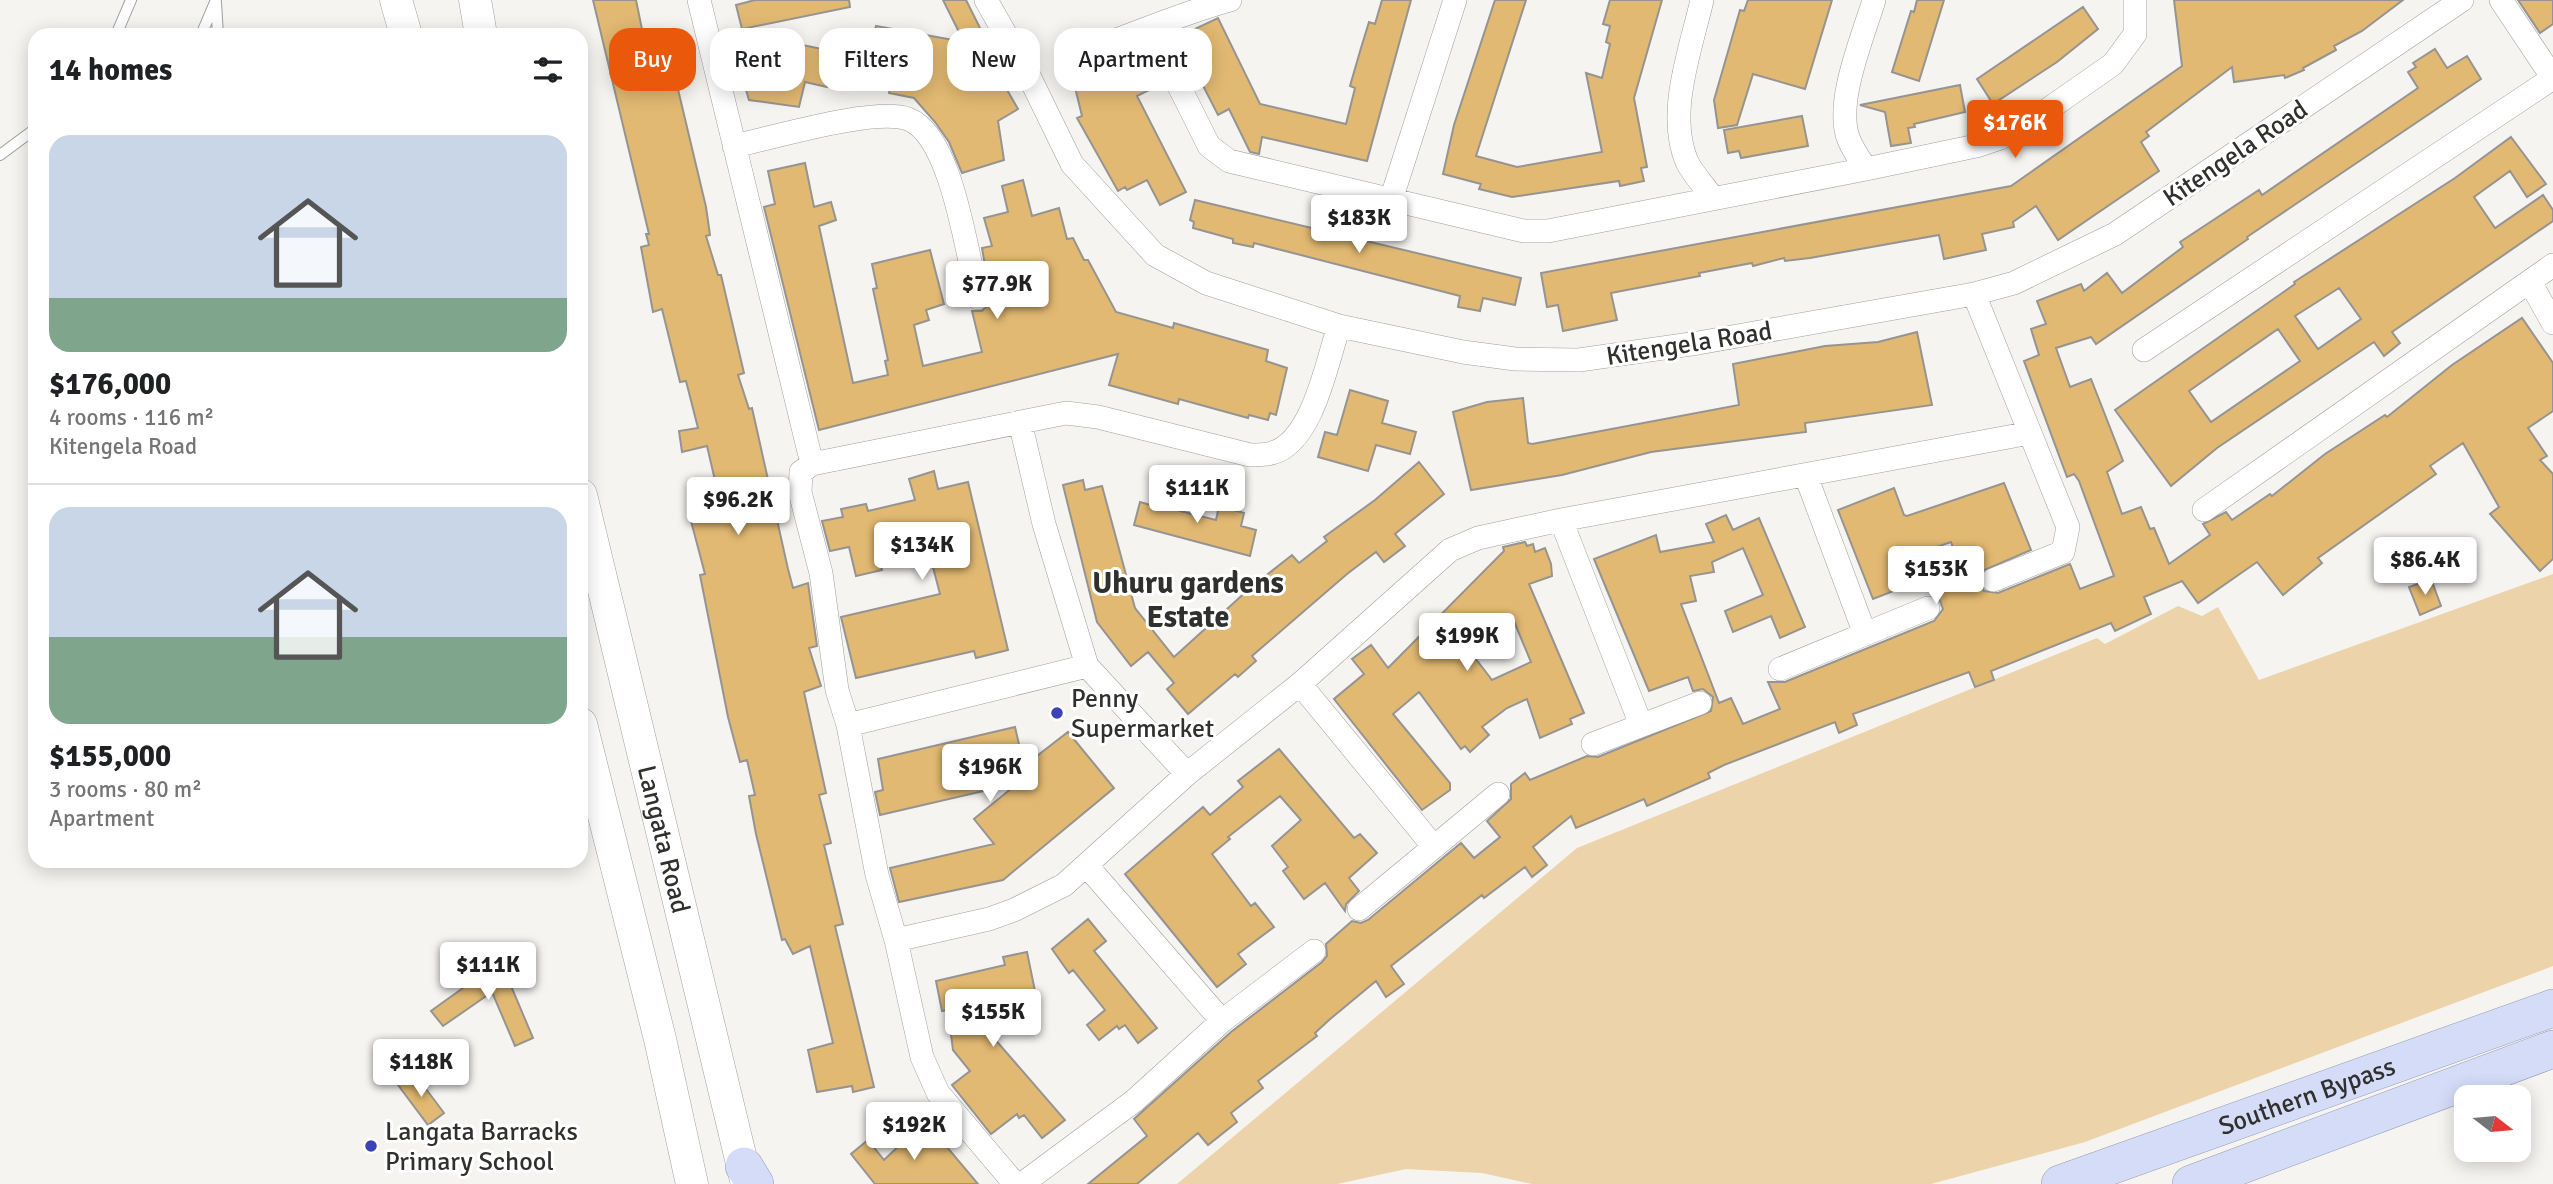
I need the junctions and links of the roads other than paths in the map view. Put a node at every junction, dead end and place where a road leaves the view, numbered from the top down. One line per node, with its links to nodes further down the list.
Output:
1 (131, 0): 14 (lane)
2 (216, 0): 15 (lane); 16 (lane)
3 (396, 0): 17 (main road)
4 (475, 0): 18 (main road)
5 (699, 0): 23 (street)
6 (986, 0): 33 (street, Kitengela Road)
7 (1230, 0): 19 (street)
8 (1455, 0): 27 (street)
9 (1702, 0): 26 (street)
10 (1874, 0): 25 (street)
11 (2135, 0): 25 (street)
12 (2462, 0): 30 (street, Kitengela Road)
13 (2501, 0): 20 (street)
14 (119, 28)
15 (204, 28)
16 (218, 28)
17 (404, 28)
18 (480, 28)
19 (1154, 28)
20 (2553, 78): 34 (street)
21 (1180, 91): 27 (street)
22 (28, 134): 24 (lane)
23 (734, 146): 31 (street); 37 (street)
24 (0, 155)
25 (1866, 169): 26 (street)
26 (1713, 198): 27 (street)
27 (1391, 200)
28 (2553, 265): 29 (street)
29 (2530, 282): 32 (street); 39 (street)
30 (1974, 294): 33 (street, Kitengela Road); 36 (street)
31 (978, 298)
32 (2553, 323)
33 (1339, 326): 35 (street)
34 (2144, 349)
35 (1020, 422): 37 (street); 45 (street)
36 (2030, 433): 38 (street); 42 (street)
37 (812, 464): 50 (street)
38 (1806, 476): 40 (street); 44 (street)
39 (2204, 510)
40 (1561, 520): 47 (street); 49 (street)
41 (588, 523): 63 (main road, Langata Road)
42 (1993, 580)
43 (1928, 608): 44 (street)
44 (1865, 634): 46 (street)
45 (1087, 666): 50 (street); 53 (street)
46 (1780, 669)
47 (1300, 684): 53 (street); 55 (street)
48 (1700, 703): 49 (street)
49 (1641, 725): 51 (street)
50 (848, 726): 58 (street)
51 (1593, 744)
52 (588, 752): 64 (main road, Langata Road)
53 (1187, 774): 56 (street)
54 (1498, 794): 55 (street)
55 (1434, 847): 57 (street)
56 (1087, 866): 58 (street); 61 (street)
57 (1359, 909)
58 (896, 940): 65 (street)
59 (1314, 951): 61 (street)
60 (2553, 1008): 67 (highway, Southern Bypass)
61 (1222, 1021): 66 (street)
62 (2553, 1049): 68 (highway, Southern Bypass)
63 (749, 1178)
64 (692, 1184)
65 (1015, 1184)
66 (1022, 1184)
67 (2060, 1184)
68 (2191, 1184)

